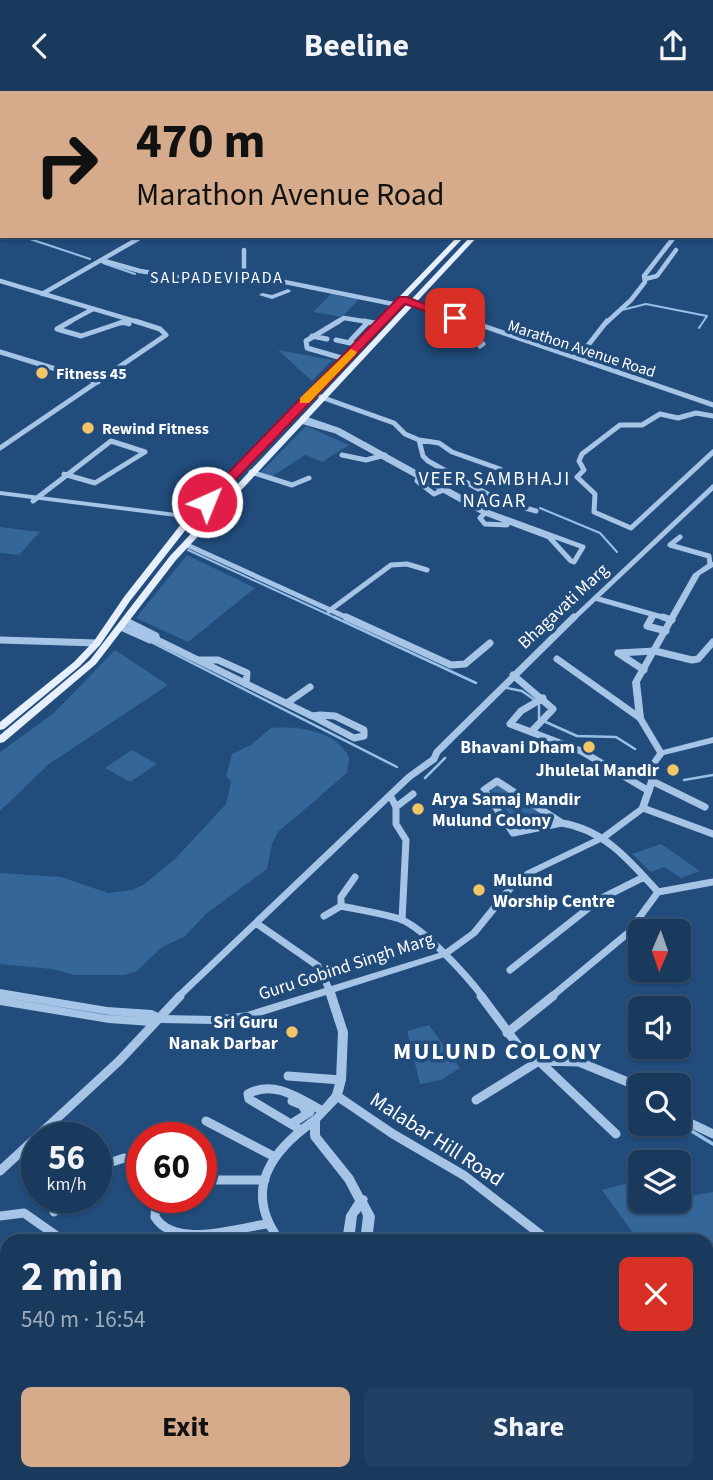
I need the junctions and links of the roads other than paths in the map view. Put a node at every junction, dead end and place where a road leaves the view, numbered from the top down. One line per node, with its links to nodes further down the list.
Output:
1 (140, 238): 7 (street)
2 (460, 238): 16 (main road)
3 (473, 238): 16 (main road)
4 (673, 238): 10 (street)
5 (244, 250): 16 (street, Marathon Avenue Road)
6 (676, 250): 10 (street)
7 (101, 260): 9 (street); 14 (street)
8 (167, 267): 9 (street)
9 (164, 275): 12 (street)
10 (645, 279): 27 (street)
11 (0, 281): 14 (street)
12 (202, 281)
13 (288, 291): 15 (street)
14 (42, 294): 17 (street)
15 (262, 295)
16 (404, 302): 19 (main road); 27 (street, Marathon Avenue Road); 30 (main road)
17 (93, 309): 20 (street); 20 (street)
18 (368, 322): 19 (street); 21 (street); 24 (street)
19 (379, 324): 25 (main road)
20 (160, 329): 29 (street)
21 (312, 336): 22 (street); 28 (street)
22 (327, 339)
23 (336, 340): 25 (street)
24 (351, 340)
25 (359, 344): 28 (main road)
26 (0, 352): 29 (street)
27 (577, 358): 31 (street, Marathon Avenue Road)
28 (345, 359): 52 (main road)
29 (98, 382): 36 (street)
30 (321, 397): 33 (main road); 34 (street)
31 (713, 405)
32 (713, 416): 37 (street)
33 (302, 419): 35 (street); 40 (main road)
34 (419, 440): 39 (street); 49 (street)
35 (360, 443): 38 (street); 38 (street)
36 (0, 448)
37 (713, 452)
38 (383, 455): 42 (street)
39 (500, 469)
40 (251, 473): 43 (street); 53 (main road)
41 (64, 474): 41 (street); 47 (street)
42 (420, 475): 45 (street); 45 (street)
43 (309, 478)
44 (713, 488): 61 (street, Bhagavati Marg)
45 (445, 489): 50 (street)
46 (0, 495): 47 (street)
47 (37, 497): 48 (street)
48 (65, 503): 51 (street); 52 (street)
49 (536, 511)
50 (486, 512): 54 (street); 54 (street)
51 (176, 519): 52 (street); 55 (main road)
52 (191, 519): 53 (street); 55 (main road)
53 (206, 521): 58 (main road)
54 (510, 524): 56 (street)
55 (180, 532): 68 (main road)
56 (551, 537): 56 (street)
57 (680, 537): 59 (street)
58 (187, 545): 62 (street); 64 (main road)
59 (712, 564): 65 (street)
60 (427, 570): 62 (street)
61 (595, 598): 63 (street); 74 (street, Bhagavati Marg)
62 (329, 611): 69 (street)
63 (653, 615): 65 (street); 65 (street)
64 (123, 624): 77 (street); 82 (main road)
65 (665, 626): 70 (street)
66 (0, 640): 68 (street)
67 (713, 642): 71 (street)
68 (97, 643): 80 (main road)
69 (490, 643)
70 (655, 651): 71 (street); 73 (street); 73 (street)
71 (710, 653)
72 (557, 659): 81 (street)
73 (644, 670): 81 (street)
74 (513, 675): 76 (street); 90 (street, Bhagavati Marg)
75 (310, 687): 77 (street)
76 (543, 698): 84 (street); 84 (street)
77 (287, 703): 79 (street)
78 (0, 716): 80 (street)
79 (312, 716): 79 (street)
80 (14, 717): 82 (street); 83 (main road)
81 (640, 718): 87 (street)
82 (28, 719): 85 (main road)
83 (0, 727)
84 (531, 732): 88 (street)
85 (0, 740)
86 (713, 740): 87 (street)
87 (661, 753): 88 (street)
88 (651, 786): 92 (street); 93 (street)
89 (413, 794): 91 (street)
90 (391, 797): 91 (street); 104 (street, Bhagavati Marg)
91 (396, 807): 103 (street)
92 (705, 807)
93 (643, 808): 95 (street); 96 (street, Guru Gobind Singh Marg)
94 (562, 823): 94 (street); 96 (street)
95 (713, 834)
96 (604, 837): 98 (street); 105 (street, Guru Gobind Singh Marg)
97 (355, 877): 101 (street)
98 (644, 877): 100 (street); 106 (street)
99 (713, 882): 100 (street)
100 (658, 892): 112 (street)
101 (341, 906): 102 (street); 103 (street)
102 (324, 916)
103 (402, 921): 105 (street)
104 (256, 923): 107 (street); 111 (street, Bhagavati Marg)
105 (445, 954): 107 (street, Guru Gobind Singh Marg); 112 (street)
106 (510, 970)
107 (330, 991): 111 (street, Guru Gobind Singh Marg); 115 (street)
108 (0, 993): 110 (street, Guru Gobind Singh Marg)
109 (0, 1001): 110 (street, Guru Gobind Singh Marg)
110 (108, 1015): 111 (street, Guru Gobind Singh Marg)
111 (155, 1019): 127 (street, Bhagavati Marg)
112 (508, 1033): 113 (street)
113 (539, 1061): 116 (street); 118 (street); 124 (street)
114 (288, 1076): 115 (street)
115 (341, 1080): 117 (street)
116 (628, 1082)
117 (337, 1096): 119 (street); 138 (street, Malabar Hill Road)
118 (476, 1100)
119 (316, 1113): 122 (street); 122 (street); 123 (street); 130 (street)
120 (206, 1121): 126 (street)
121 (691, 1123): 125 (street)
122 (291, 1124): 123 (street)
123 (301, 1130): 126 (street)
124 (616, 1134)
125 (713, 1134)
126 (273, 1156): 129 (street)
127 (0, 1171)
128 (217, 1180): 129 (street)
129 (265, 1180): 133 (street)
130 (362, 1199): 136 (street); 137 (street)
131 (154, 1213): 133 (street)
132 (0, 1216): 134 (street)
133 (267, 1224): 135 (street)
134 (54, 1234)
135 (275, 1234)
136 (349, 1234)
137 (367, 1234)
138 (540, 1234)

